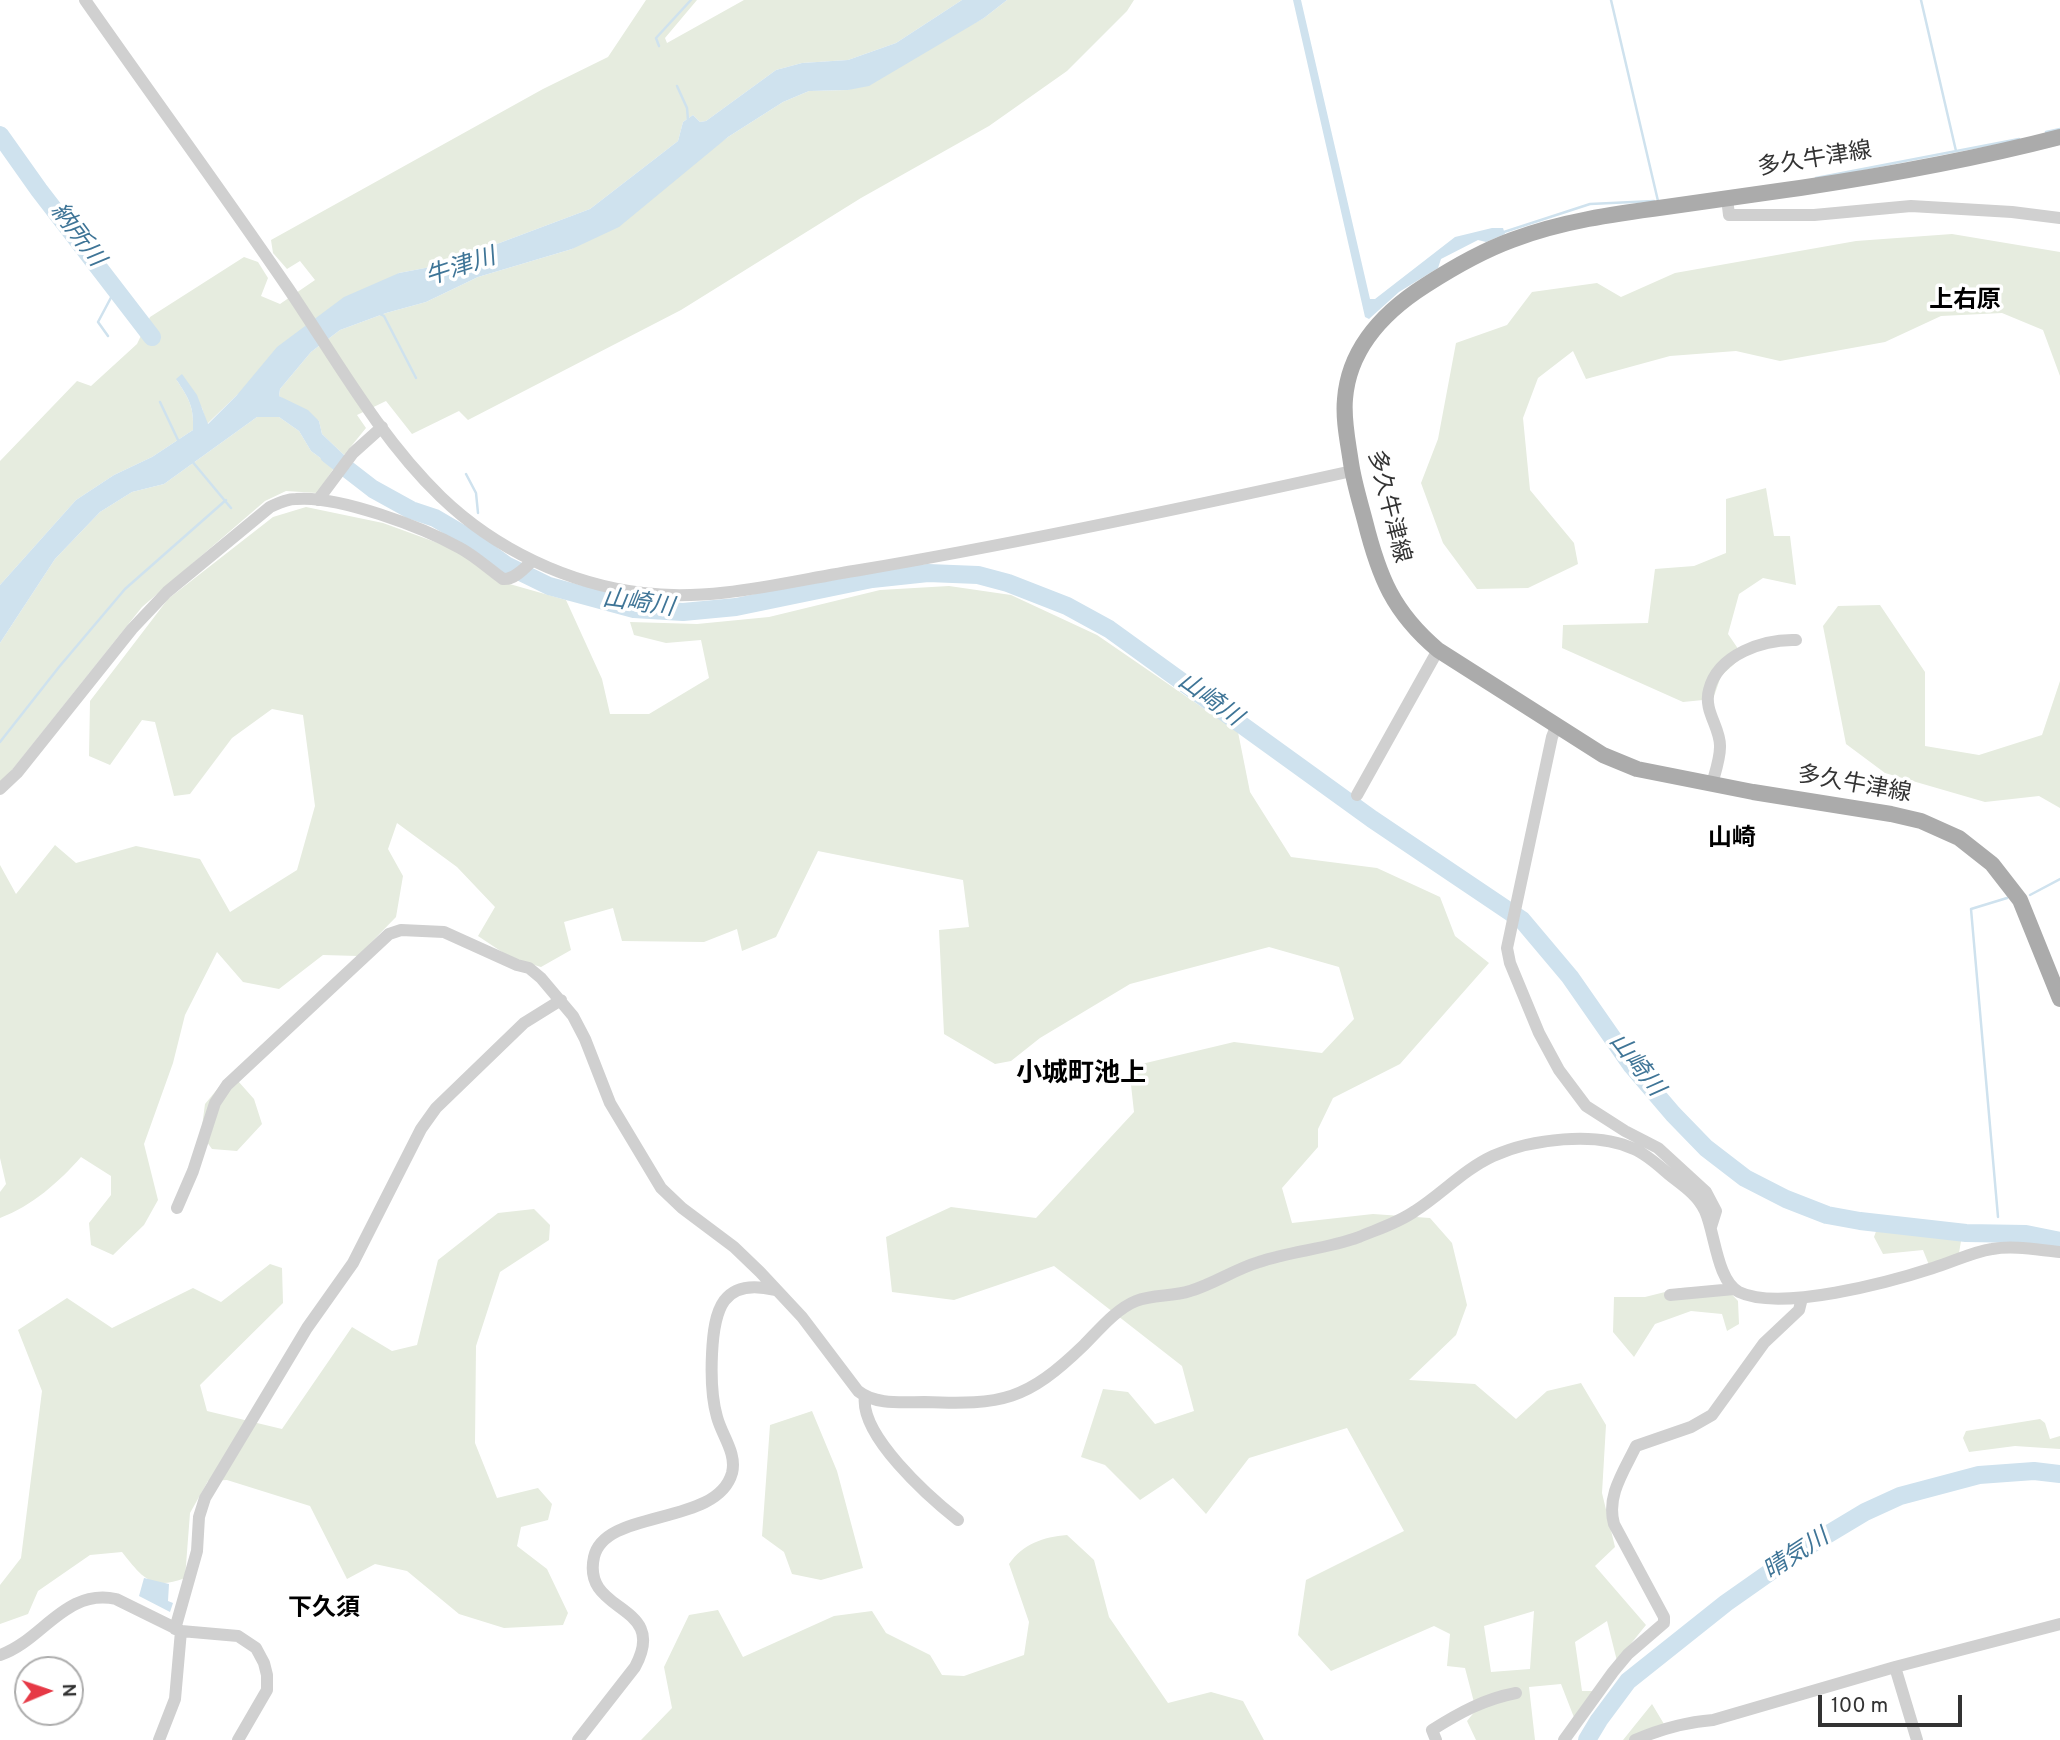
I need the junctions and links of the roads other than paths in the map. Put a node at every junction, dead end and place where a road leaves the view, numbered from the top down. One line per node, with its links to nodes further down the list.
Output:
1 (85, 0): 5 (street)
2 (2060, 138): 3 (main road, 多久牛津線)
3 (1727, 198): 4 (street); 6 (main road, 多久牛津線)
4 (2060, 218)
5 (382, 427): 7 (street); 8 (street)
6 (1352, 471): 8 (street); 10 (main road, 多久牛津線)
7 (318, 500): 8 (street); 13 (street)
8 (529, 564)
9 (1796, 640): 12 (street)
10 (1438, 650): 11 (main road, 多久牛津線); 14 (street)
11 (1556, 727): 12 (main road, 多久牛津線); 18 (street)
12 (1712, 784): 15 (main road, 多久牛津線)
13 (0, 789)
14 (1357, 795)
15 (2060, 999)
16 (561, 1000): 17 (street); 21 (street); 27 (street)
17 (177, 1208)
18 (1711, 1227): 20 (street); 24 (street)
19 (2060, 1252): 23 (street)
20 (1734, 1289): 22 (street); 23 (street)
21 (775, 1290): 24 (street); 33 (street)
22 (1670, 1295)
23 (1802, 1298): 35 (street)
24 (865, 1396): 25 (street)
25 (957, 1520)
26 (2060, 1624): 29 (street)
27 (178, 1630): 28 (street); 31 (street); 32 (street)
28 (0, 1655)
29 (1895, 1667): 36 (street); 37 (street)
30 (1516, 1693): 34 (street)
31 (159, 1740)
32 (238, 1740)
33 (578, 1740)
34 (1436, 1740)
35 (1564, 1740)
36 (1636, 1740)
37 (1917, 1740)

